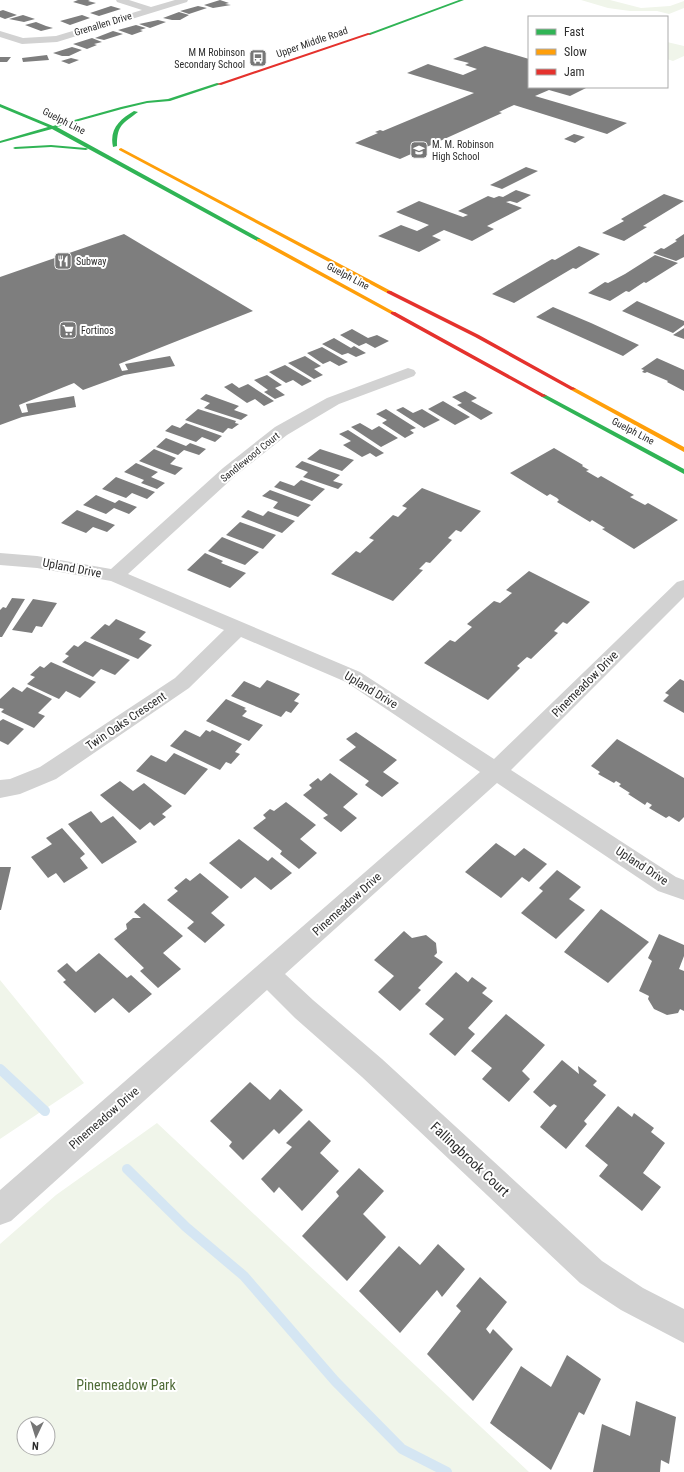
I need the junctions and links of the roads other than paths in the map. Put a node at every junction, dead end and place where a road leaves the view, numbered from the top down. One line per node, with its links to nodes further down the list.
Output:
1 (120, 0): 4 (street)
2 (184, 0): 4 (street, Grenallen Drive)
3 (462, 0): 6 (main road, Upper Middle Road)
4 (151, 10): 5 (street, Grenallen Drive)
5 (0, 34)
6 (168, 100): 8 (main road, Upper Middle Road); 10 (main road, Upper Middle Road)
7 (0, 105): 11 (main road, Guelph Line)
8 (121, 108): 9 (main road); 13 (main road, Upper Middle Road)
9 (77, 111)
10 (136, 112): 15 (main road, Upper Middle Road); 19 (main road, Guelph Line)
11 (19, 113): 14 (main road, Guelph Line); 17 (main road)
12 (59, 116): 13 (main road, Guelph Line)
13 (70, 122): 14 (main road, Upper Middle Road); 15 (main road, Guelph Line)
14 (54, 127): 16 (main road, Guelph Line); 17 (main road, Upper Middle Road)
15 (81, 128): 16 (main road, Upper Middle Road)
16 (64, 132): 17 (main road, Upper Middle Road); 18 (main road, Guelph Line)
17 (0, 146): 18 (main road)
18 (95, 150): 20 (main road, Guelph Line)
19 (419, 307): 20 (main road); 22 (main road, Guelph Line)
20 (398, 316): 23 (main road, Guelph Line)
21 (408, 373): 25 (street, Sandlewood Court)
22 (684, 450)
23 (684, 472)
24 (0, 559): 25 (street, Upland Drive)
25 (115, 576): 27 (street, Upland Drive)
26 (684, 586): 28 (street, Pinemeadow Drive)
27 (237, 629): 28 (street, Upland Drive); 29 (street, Twin Oaks Crescent)
28 (497, 770): 30 (street, Upland Drive); 31 (street, Pinemeadow Drive)
29 (0, 789)
30 (684, 890)
31 (268, 974): 32 (street, Pinemeadow Drive); 33 (street, Fallingbrook Court)
32 (0, 1210)
33 (684, 1327)

